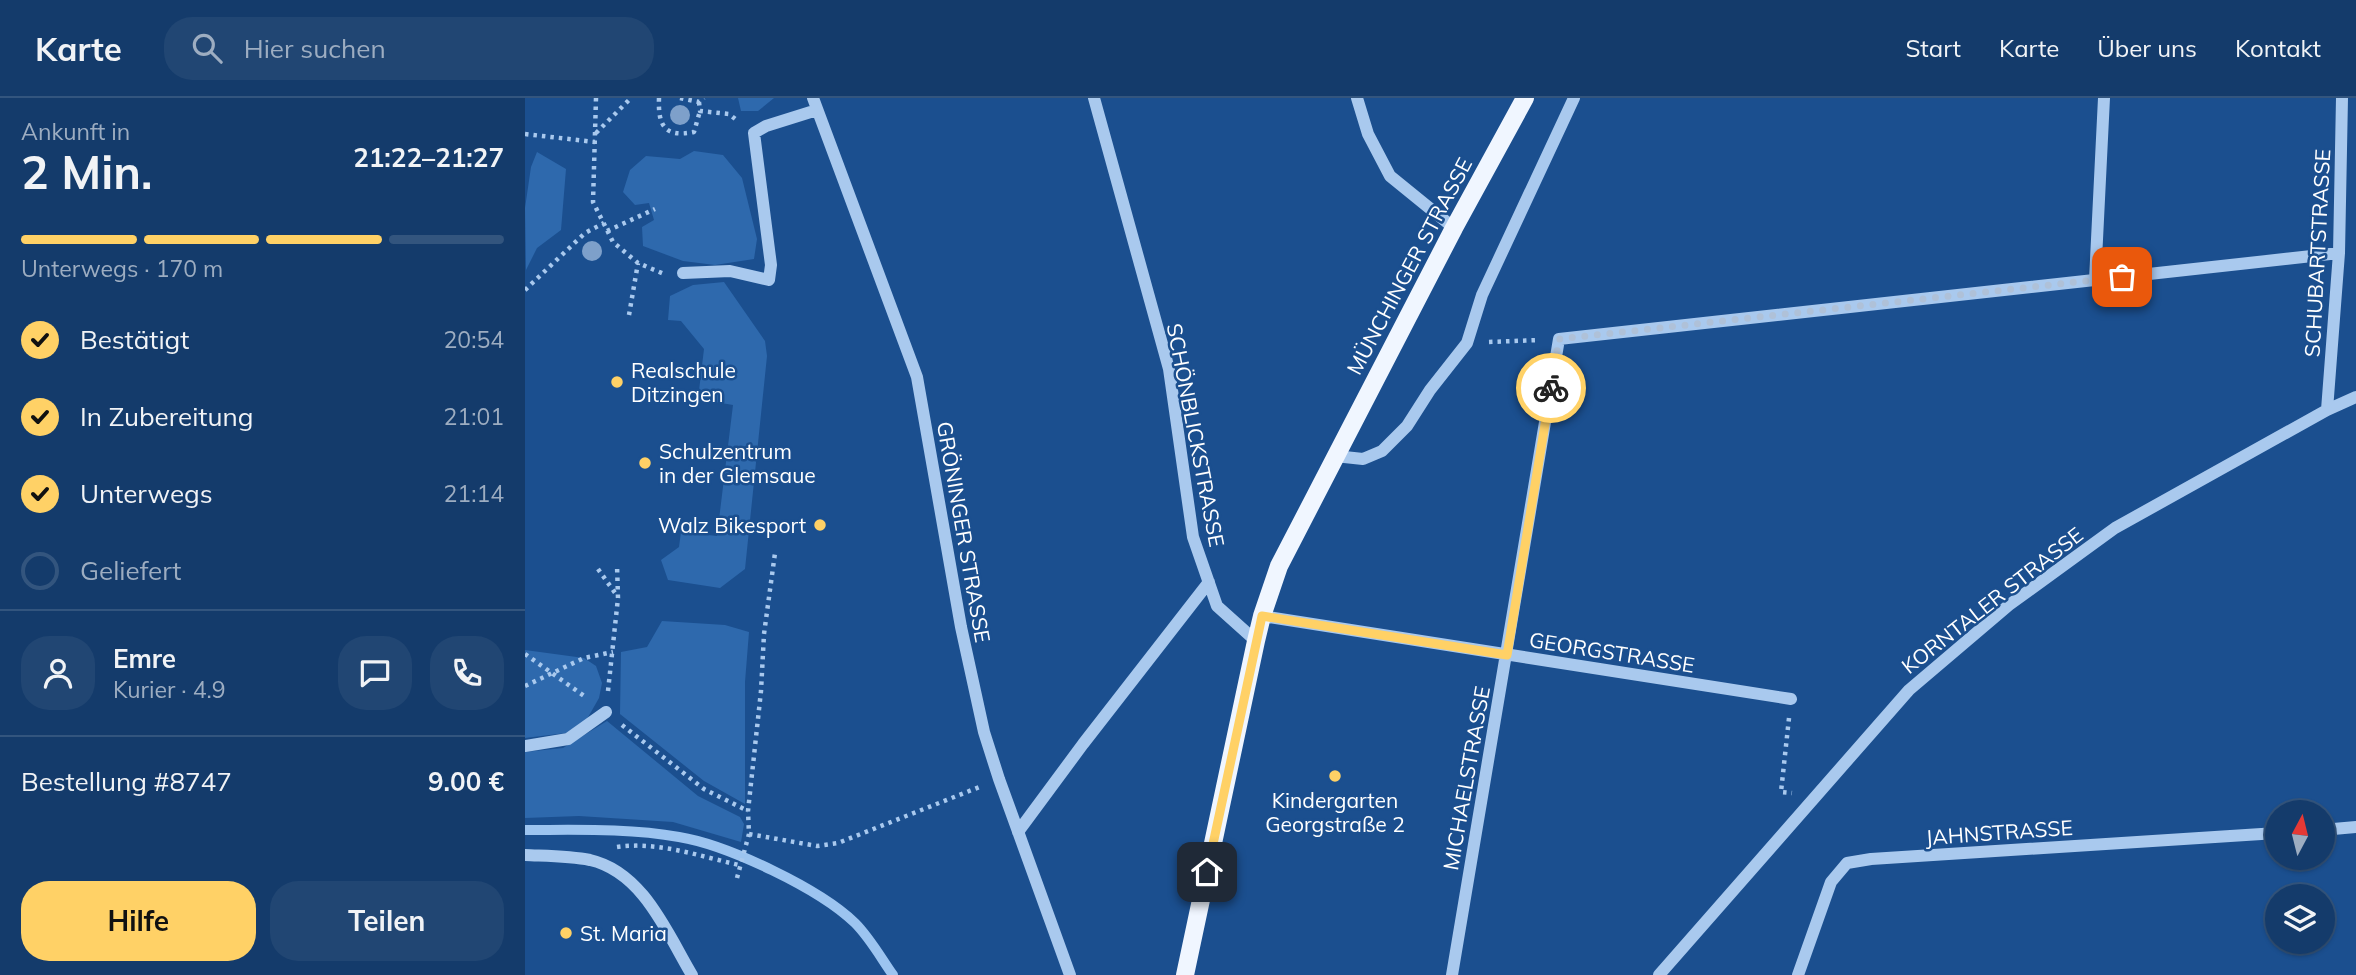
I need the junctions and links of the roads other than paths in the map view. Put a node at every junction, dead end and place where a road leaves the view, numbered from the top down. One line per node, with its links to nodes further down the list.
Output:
1 (1094, 98): 15 (street, SCHÖNBLICKSTRASSE)
2 (1356, 98): 8 (street)
3 (1525, 98): 8 (main road, MÜNCHINGER STRASSE)
4 (1573, 98): 14 (street)
5 (2104, 98): 11 (street)
6 (2342, 98): 9 (street, SCHUBARTSTRASSE)
7 (815, 104): 10 (street); 24 (street, GRÖNINGER STRASSE)
8 (1454, 228): 14 (main road, MÜNCHINGER STRASSE)
9 (2339, 253): 11 (street); 13 (street, SCHUBARTSTRASSE)
10 (683, 273)
11 (2095, 280): 18 (street, MICHAELSTRASSE)
12 (2356, 397): 13 (street, KORNTALER STRASSE)
13 (2327, 410): 31 (street, KORNTALER STRASSE)
14 (1335, 456): 16 (main road, MÜNCHINGER STRASSE)
15 (1209, 582): 17 (street, SCHÖNBLICKSTRASSE); 24 (street)
16 (1262, 616): 17 (main road, MÜNCHINGER STRASSE); 18 (street, GEORGSTRASSE)
17 (1256, 641): 29 (main road, MÜNCHINGER STRASSE)
18 (1507, 655): 19 (street, GEORGSTRASSE); 30 (street, MICHAELSTRASSE)
19 (1791, 699)
20 (605, 712): 21 (street)
21 (525, 746)
22 (2356, 827): 23 (street)
23 (2335, 829)
24 (1018, 832): 28 (street, GRÖNINGER STRASSE)
25 (2265, 834): 32 (street, JAHNSTRASSE)
26 (525, 855): 27 (street)
27 (692, 975)
28 (1070, 975)
29 (1185, 975)
30 (1452, 975)
31 (1659, 975)
32 (1798, 975)

